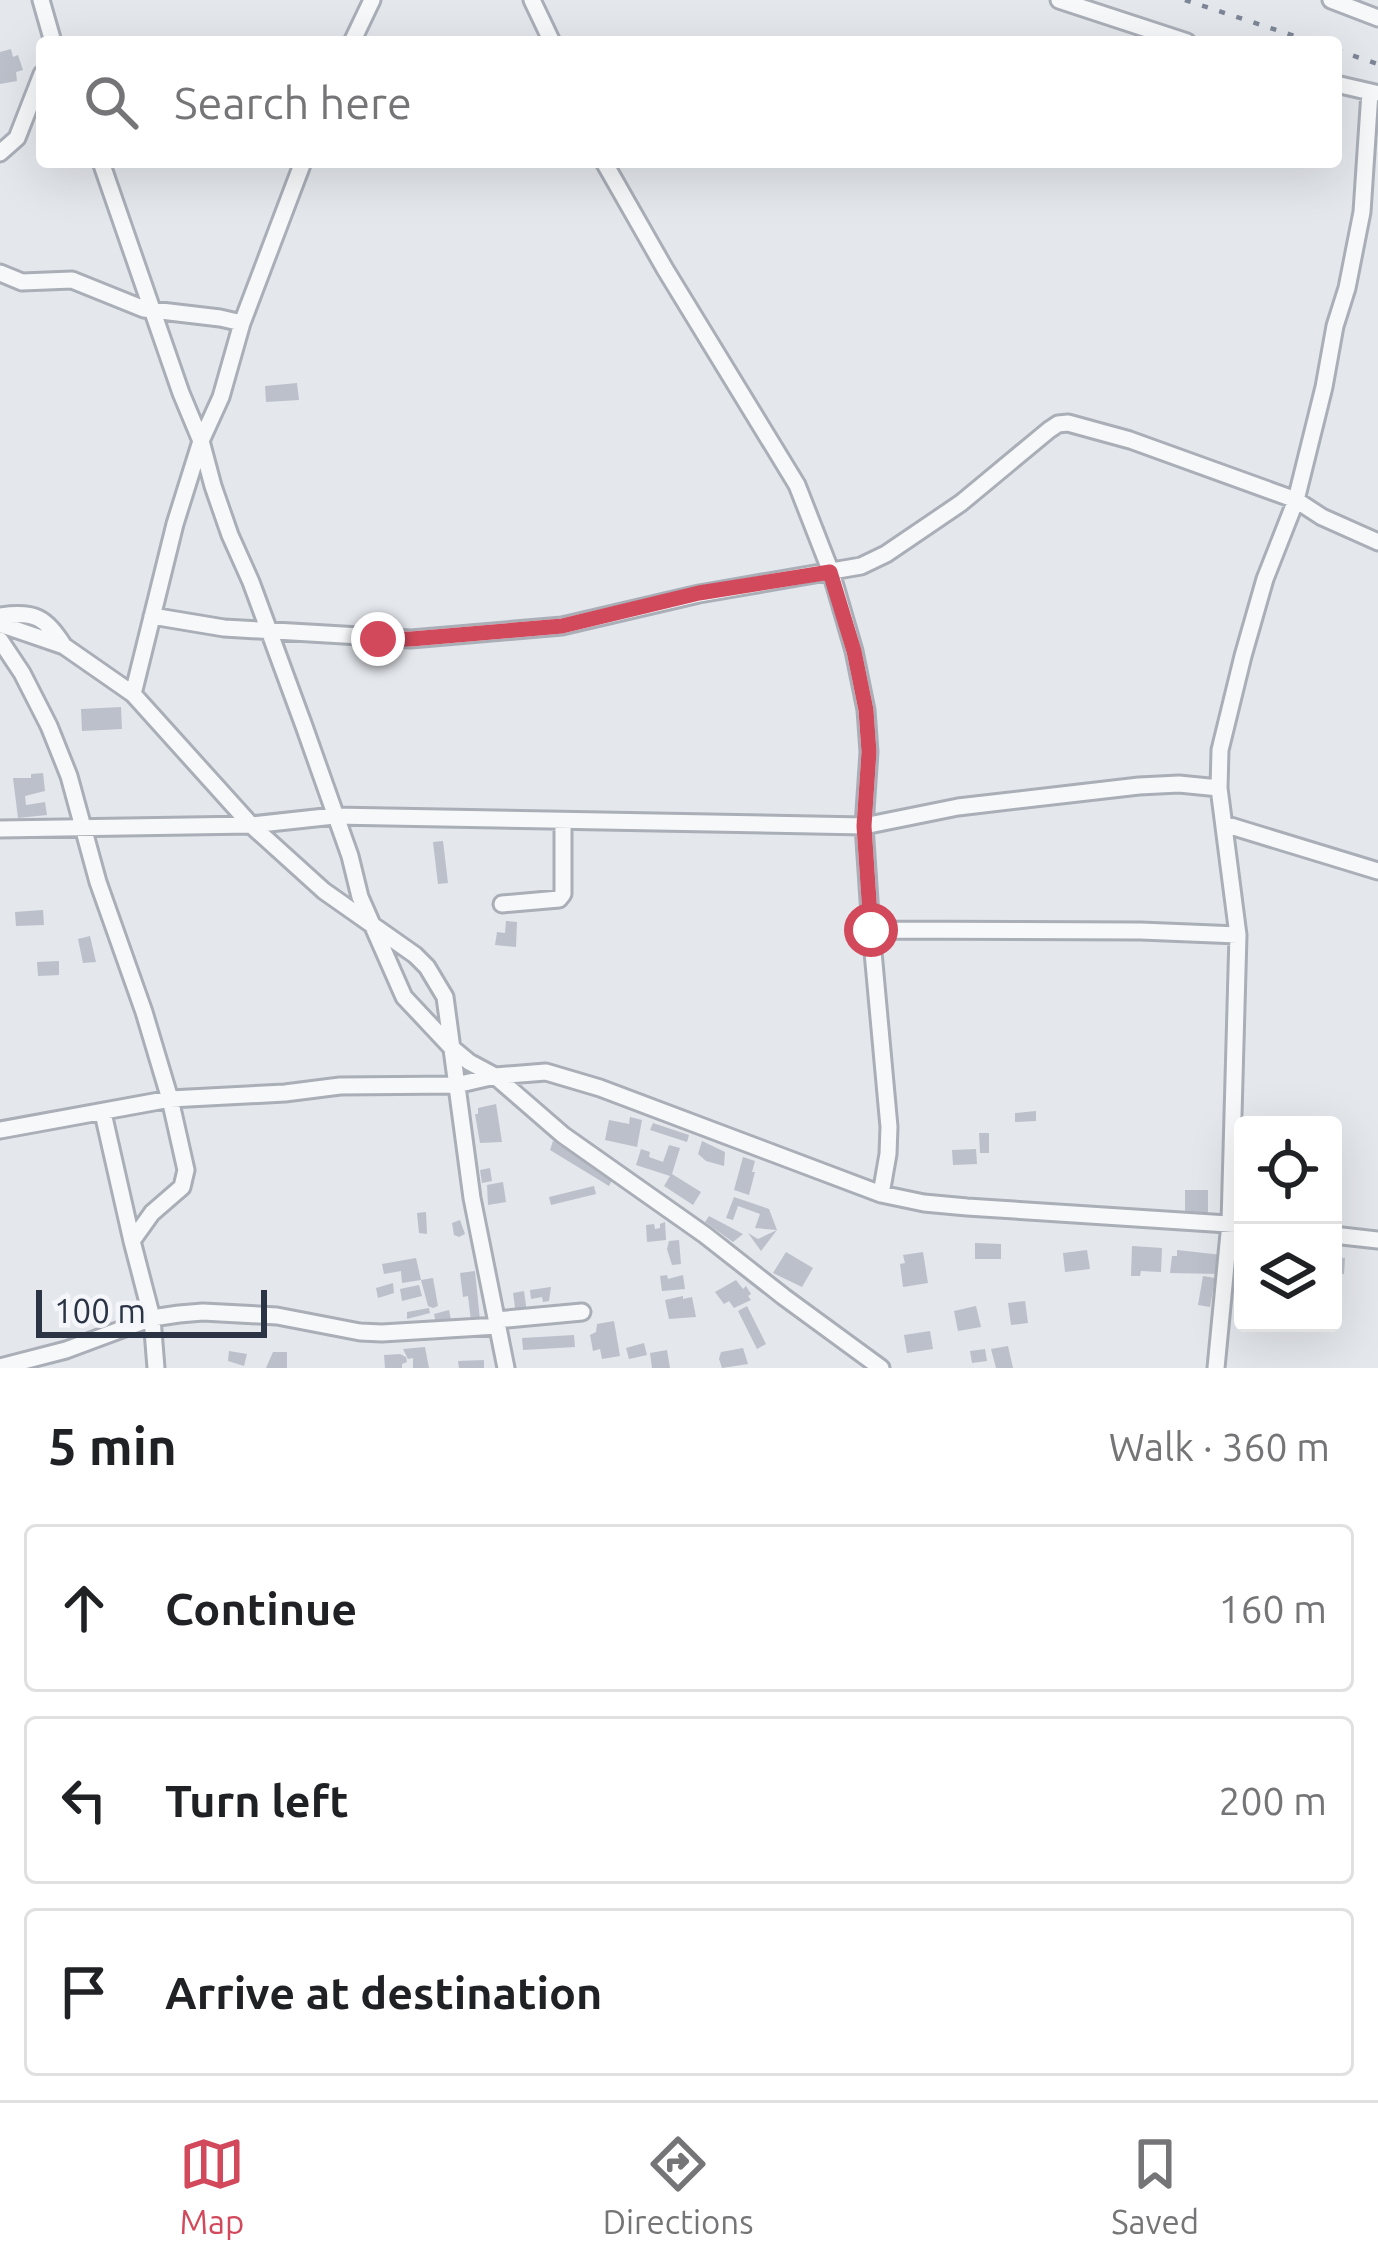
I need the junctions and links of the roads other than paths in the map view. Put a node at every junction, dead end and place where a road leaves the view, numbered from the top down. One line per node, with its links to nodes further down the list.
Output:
1 (41, 0): 7 (street)
2 (372, 0): 8 (street)
3 (532, 0): 9 (street)
4 (1059, 0): 10 (street)
5 (1331, 0): 6 (street)
6 (1378, 18)
7 (51, 36)
8 (355, 36)
9 (549, 36)
10 (1168, 36)
11 (1342, 85): 13 (street)
12 (36, 89): 14 (street)
13 (1374, 93): 22 (street)
14 (0, 153)
15 (103, 168): 19 (street)
16 (301, 168): 20 (street)
17 (608, 168): 24 (street)
18 (0, 273): 19 (street)
19 (154, 310): 20 (street); 21 (street)
20 (242, 323): 21 (street)
21 (201, 441): 25 (street); 27 (street)
22 (1296, 500): 23 (street); 24 (street); 30 (street)
23 (1378, 542)
24 (830, 572): 27 (street); 35 (street)
25 (152, 616): 27 (street); 29 (street)
26 (0, 620): 29 (street)
27 (269, 628): 31 (street)
28 (0, 640): 36 (street)
29 (133, 694): 34 (street)
30 (1219, 788): 33 (street); 35 (street)
31 (334, 816): 32 (street); 34 (street); 40 (street)
32 (563, 821): 35 (street); 39 (street)
33 (1224, 824): 38 (street); 42 (street)
34 (251, 825): 36 (street); 40 (street)
35 (864, 826): 41 (street)
36 (85, 827): 37 (street); 46 (street)
37 (0, 829)
38 (1378, 871)
39 (502, 904)
40 (371, 926): 43 (street); 43 (street)
41 (871, 930): 42 (street); 50 (street)
42 (1238, 935): 48 (street)
43 (451, 1047): 44 (street); 45 (street)
44 (495, 1076): 45 (street); 50 (street); 62 (street)
45 (456, 1085): 46 (street); 58 (street)
46 (170, 1099): 47 (street); 54 (street)
47 (103, 1113): 49 (street); 54 (street)
48 (1237, 1116)
49 (0, 1130)
50 (881, 1194): 51 (street)
51 (1234, 1224)
52 (1342, 1236): 53 (street)
53 (1378, 1240)
54 (132, 1241): 57 (street)
55 (1234, 1245): 63 (street)
56 (582, 1312): 58 (street)
57 (152, 1318): 58 (street); 59 (street); 60 (street)
58 (497, 1323): 61 (street)
59 (0, 1367)
60 (157, 1368)
61 (506, 1368)
62 (881, 1368)
63 (1216, 1368)

